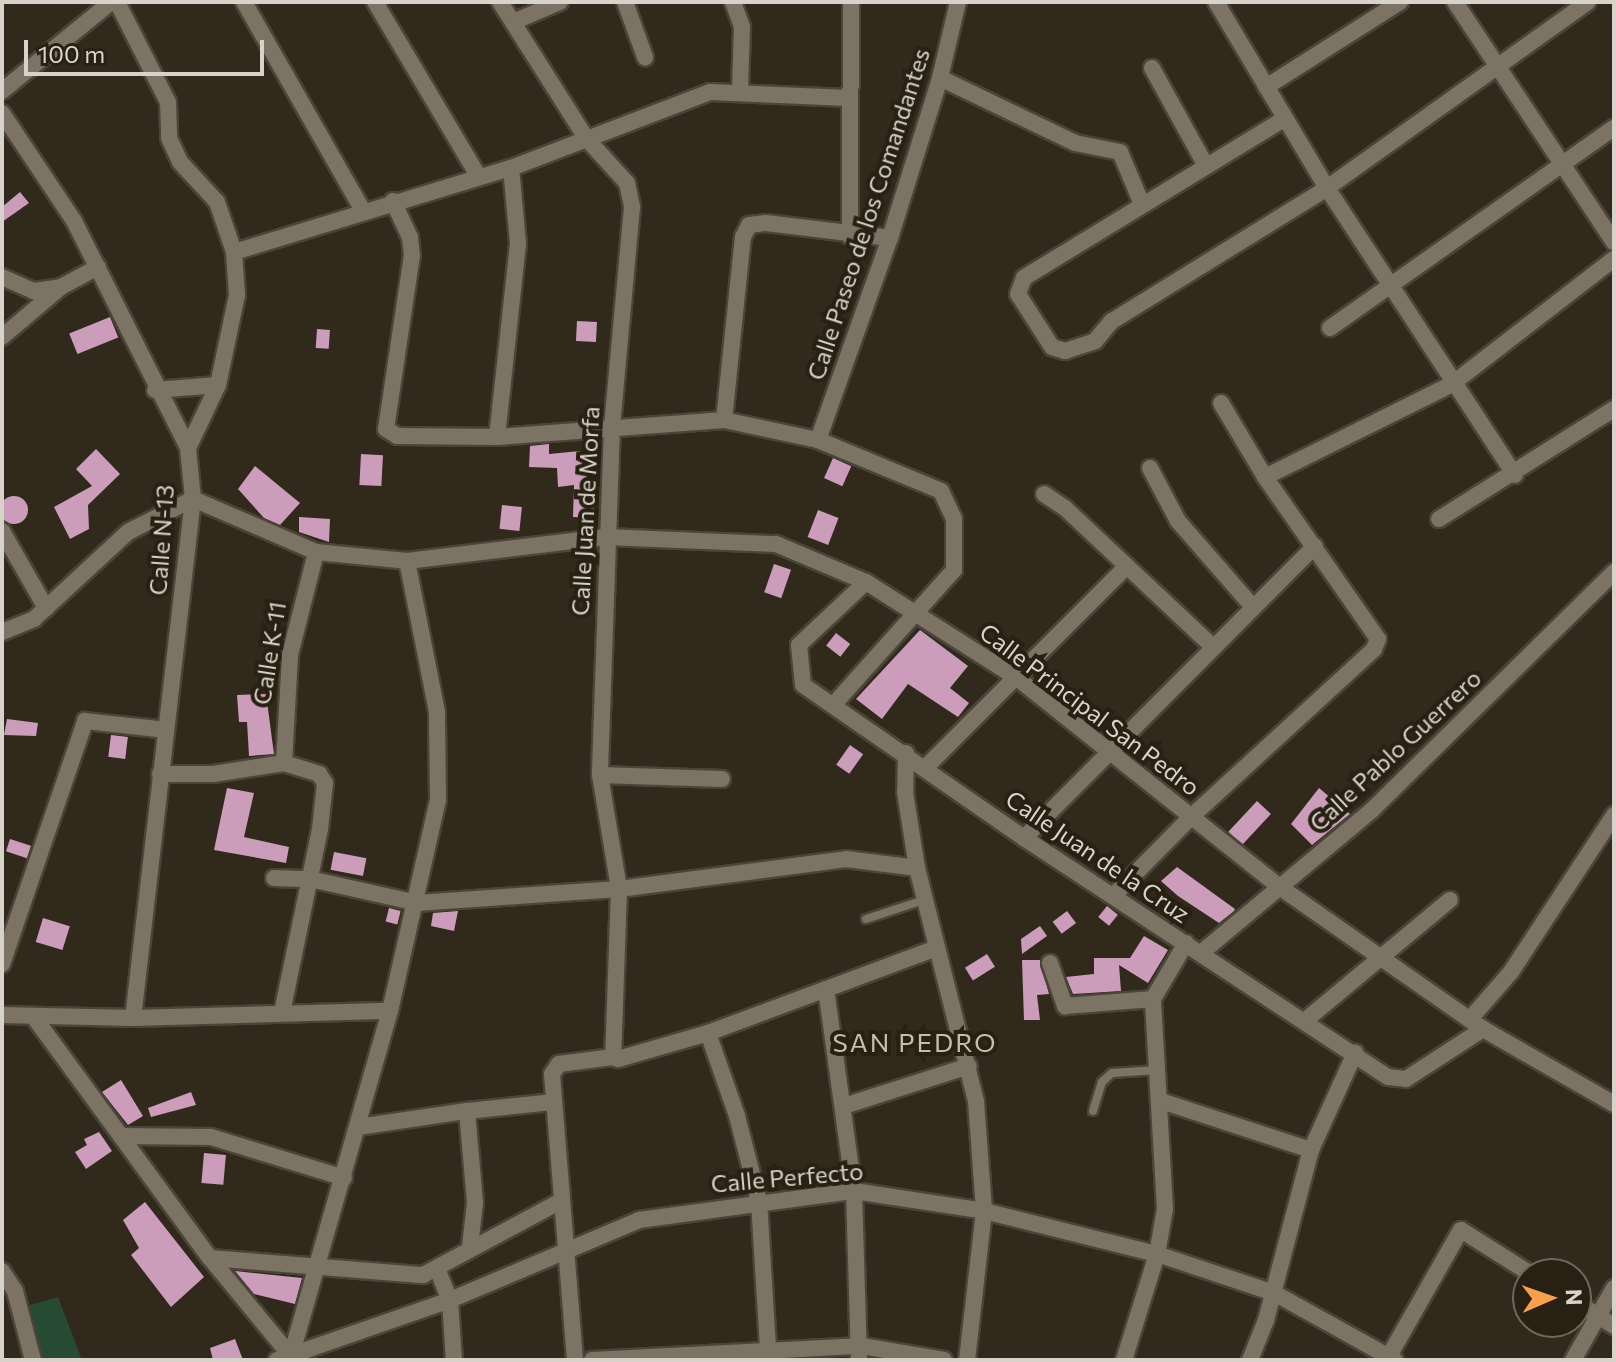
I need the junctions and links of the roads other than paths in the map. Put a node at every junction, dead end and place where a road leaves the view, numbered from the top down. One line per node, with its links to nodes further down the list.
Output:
1 (111, 2): 21 (street)
2 (117, 2): 39 (street)
3 (244, 2): 35 (street)
4 (375, 2): 31 (street)
5 (500, 2): 15 (street, Calle Juan de Morfa)
6 (560, 2): 15 (street)
7 (625, 2): 16 (street)
8 (733, 2): 22 (street)
9 (851, 2): 23 (street)
10 (958, 2): 19 (street, Calle Paseo de los Comandantes)
11 (1216, 2): 20 (street)
12 (1400, 2): 20 (street)
13 (1455, 2): 17 (street)
14 (1588, 2): 17 (street)
15 (513, 22): 27 (street, Calle Juan de Morfa)
16 (645, 57)
17 (1499, 67): 28 (street); 32 (street)
18 (1152, 68): 29 (street)
19 (940, 78): 34 (street); 37 (street, Calle Paseo de los Comandantes)
20 (1266, 87): 25 (street)
21 (2, 91)
22 (740, 92): 23 (street); 27 (street)
23 (848, 98): 36 (street)
24 (2, 113): 41 (street, Calle N-13)
25 (1284, 119): 29 (street); 32 (street)
26 (1614, 128): 28 (street)
27 (586, 138): 30 (street); 53 (street, Calle Juan de Morfa)
28 (1559, 165): 38 (street); 43 (street)
29 (1206, 166): 34 (street)
30 (511, 168): 31 (street); 54 (street)
31 (479, 177): 33 (street)
32 (1327, 188): 34 (street); 43 (street)
33 (393, 201): 35 (street); 54 (street)
34 (1142, 204)
35 (363, 211): 39 (street)
36 (850, 236): 37 (street); 52 (street)
37 (890, 238): 55 (street, Calle Paseo de los Comandantes)
38 (1614, 242)
39 (234, 252): 48 (street)
40 (1614, 259): 47 (street)
41 (98, 267): 44 (street); 49 (street, Calle N-13)
42 (2, 277): 44 (street)
43 (1390, 284): 45 (street); 47 (street)
44 (61, 287): 46 (street)
45 (1330, 328)
46 (2, 337)
47 (1452, 384): 58 (street); 59 (street)
48 (218, 385): 49 (street); 56 (street)
49 (155, 390): 56 (street, Calle N-13)
50 (1221, 403): 59 (street)
51 (1614, 409): 58 (street)
52 (724, 420): 53 (street); 55 (street)
53 (612, 427): 54 (street); 64 (street, Calle Juan de Morfa)
54 (497, 437)
55 (818, 440): 73 (street)
56 (188, 448): 61 (street, Calle N-13)
57 (1150, 468): 71 (street)
58 (1515, 475): 62 (street)
59 (1265, 477): 65 (street)
60 (1044, 494): 68 (street)
61 (193, 499): 66 (street, Calle Principal San Pedro); 72 (street); 78 (street, Calle N-13)
62 (1439, 519)
63 (2, 531): 72 (street)
64 (606, 537): 67 (street, Calle Principal San Pedro); 70 (street, Calle Principal San Pedro); 84 (street, Calle Juan de Morfa)
65 (1315, 546): 71 (street); 87 (street)
66 (316, 552): 67 (street, Calle Principal San Pedro); 81 (street, Calle K-11)
67 (407, 561): 97 (street)
68 (1127, 566): 75 (street); 76 (street)
69 (1614, 572): 92 (street, Calle Pablo Guerrero)
70 (866, 582): 73 (street, Calle Principal San Pedro); 77 (street, Calle Juan de la Cruz)
71 (1253, 607): 75 (street)
72 (46, 608): 74 (street)
73 (916, 613): 76 (street, Calle Principal San Pedro); 77 (street)
74 (2, 632)
75 (1214, 648): 80 (street)
76 (1017, 678): 80 (street, Calle Principal San Pedro); 82 (street)
77 (835, 703): 79 (street, Calle Juan de la Cruz)
78 (166, 730): 83 (street, Calle N-13); 104 (street)
79 (906, 753): 82 (street, Calle Juan de la Cruz); 89 (street)
80 (1109, 753): 87 (street, Calle Principal San Pedro); 88 (street)
81 (284, 763): 83 (street); 91 (street)
82 (926, 767): 88 (street, Calle Juan de la Cruz)
83 (160, 774): 111 (street, Calle N-13)
84 (600, 775): 85 (street); 93 (street, Calle Juan de Morfa)
85 (722, 779)
86 (1614, 815): 113 (street, Calle Juan de la Cruz)
87 (1192, 816): 92 (street, Calle Principal San Pedro); 94 (street)
88 (1024, 838): 94 (street, Calle Juan de la Cruz)
89 (917, 868): 93 (street); 95 (street)
90 (274, 878): 91 (street)
91 (310, 879): 97 (street); 108 (street)
92 (1281, 888): 101 (street, Calle Pablo Guerrero); 102 (street, Calle Principal San Pedro)
93 (619, 889): 97 (street); 116 (street, Calle Juan de Morfa)
94 (1113, 896): 99 (street, Calle Juan de la Cruz)
95 (924, 900): 98 (lane); 100 (street)
96 (1450, 900): 102 (street)
97 (417, 903): 107 (street)
98 (866, 919)
99 (1186, 943): 101 (street, Calle Juan de la Cruz); 106 (street)
100 (934, 949): 105 (street); 117 (street)
101 (1201, 953): 112 (street, Calle Juan de la Cruz)
102 (1384, 957): 112 (street); 113 (street, Calle Principal San Pedro)
103 (1050, 963): 106 (street)
104 (2, 964)
105 (826, 989): 114 (street); 122 (street)
106 (1153, 999): 118 (street)
107 (390, 1011): 108 (street); 125 (street)
108 (282, 1013): 111 (street)
109 (2, 1015): 110 (street)
110 (34, 1017): 111 (street); 126 (street)
111 (133, 1018)
112 (1307, 1019): 115 (street, Calle Juan de la Cruz)
113 (1476, 1024): 115 (street, Calle Juan de la Cruz); 121 (street, Calle Principal San Pedro)
114 (708, 1033): 116 (street); 131 (street)
115 (1355, 1053): 127 (street)
116 (615, 1058): 120 (street)
117 (969, 1066): 122 (street); 132 (street)
118 (1158, 1070): 119 (street); 124 (lane)
119 (1161, 1101): 127 (street); 135 (street)
120 (552, 1102): 123 (street); 130 (street)
121 (1614, 1104)
122 (844, 1106): 129 (street)
123 (467, 1111): 125 (street); 133 (street)
124 (1093, 1111)
125 (358, 1127): 128 (street)
126 (121, 1136): 128 (street); 136 (street)
127 (1311, 1150): 142 (street)
128 (344, 1178): 138 (street)
129 (854, 1191): 131 (street, Calle Perfecto); 132 (street, Calle Perfecto); 149 (street)
130 (561, 1201): 133 (street); 134 (street)
131 (759, 1201): 134 (street, Calle Perfecto); 148 (street)
132 (984, 1211): 135 (street, Calle Perfecto); 159 (street)
133 (470, 1246): 140 (street)
134 (566, 1252): 144 (street, Calle Perfecto); 156 (street)
135 (1157, 1254): 142 (street, Calle Perfecto); 160 (street)
136 (210, 1258): 138 (street); 153 (street)
137 (1512, 1262): 152 (street)
138 (320, 1268): 140 (street); 153 (street)
139 (2, 1271): 143 (street)
140 (438, 1271): 144 (street)
141 (1614, 1288): 146 (street)
142 (1274, 1293): 152 (street, Calle Perfecto); 161 (street)
143 (8, 1294): 154 (street)
144 (450, 1300): 153 (street, Calle Perfecto); 155 (street)
145 (1592, 1312): 146 (street)
146 (1598, 1316): 147 (street); 162 (street)
147 (1614, 1326)
148 (768, 1347): 149 (street); 150 (street)
149 (860, 1353): 158 (street)
150 (746, 1355): 151 (street)
151 (680, 1357): 157 (street)
152 (1392, 1358)
153 (287, 1359)
154 (33, 1360)
155 (454, 1360)
156 (575, 1360)
157 (592, 1360)
158 (944, 1360)
159 (967, 1360)
160 (1124, 1360)
161 (1250, 1360)
162 (1573, 1360)

